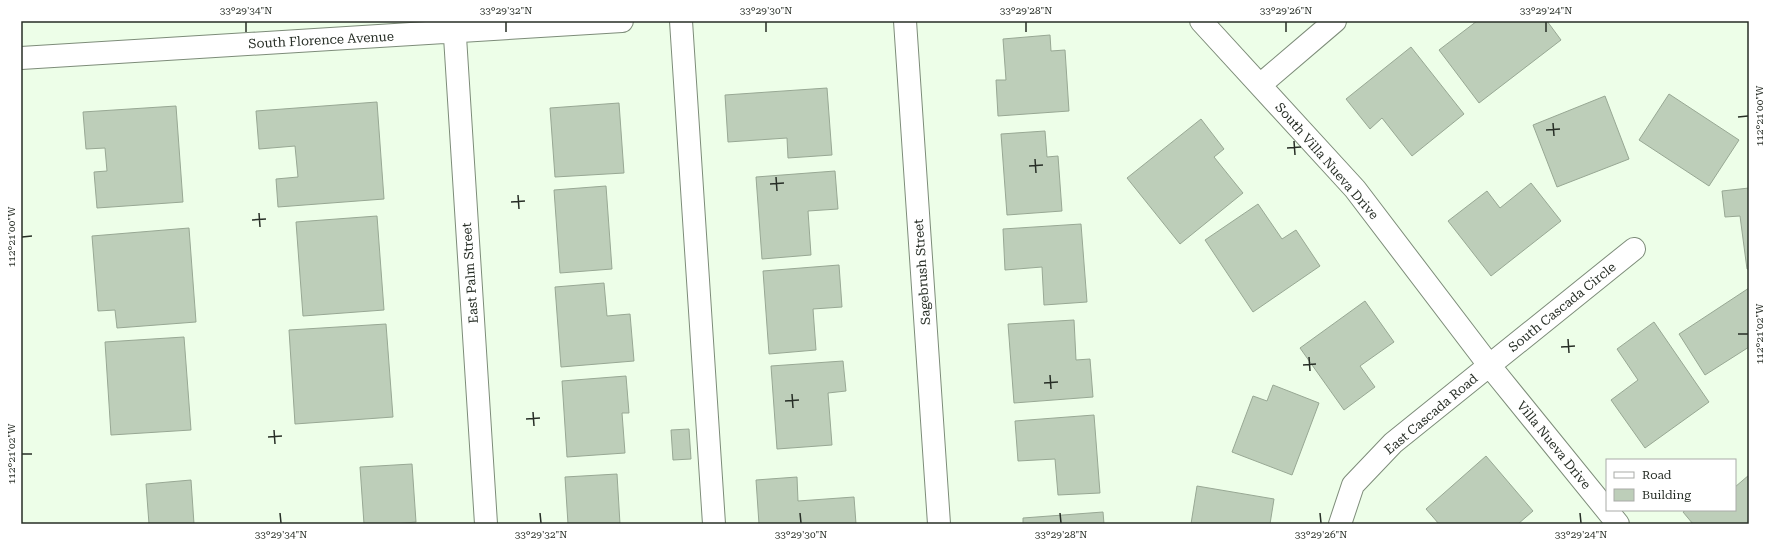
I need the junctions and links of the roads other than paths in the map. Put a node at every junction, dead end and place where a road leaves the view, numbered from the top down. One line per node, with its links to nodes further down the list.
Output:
1 (622, 21): 6 (street, South Florence Avenue)
2 (681, 21): 14 (street)
3 (905, 21): 15 (street, Sagebrush Street)
4 (1202, 21): 8 (street, South Villa Nueva Drive)
5 (1335, 21): 8 (street)
6 (454, 26): 7 (street, South Florence Avenue); 13 (street, East Palm Street)
7 (21, 58)
8 (1260, 84): 10 (street, South Villa Nueva Drive)
9 (1634, 249): 10 (street, South Cascada Circle)
10 (1489, 365): 11 (street, Villa Nueva Drive); 16 (street, East Cascada Road)
11 (1606, 509)
12 (1607, 511): 17 (street, Villa Nueva Drive)
13 (486, 524)
14 (714, 524)
15 (939, 524)
16 (1340, 524)
17 (1618, 524)

